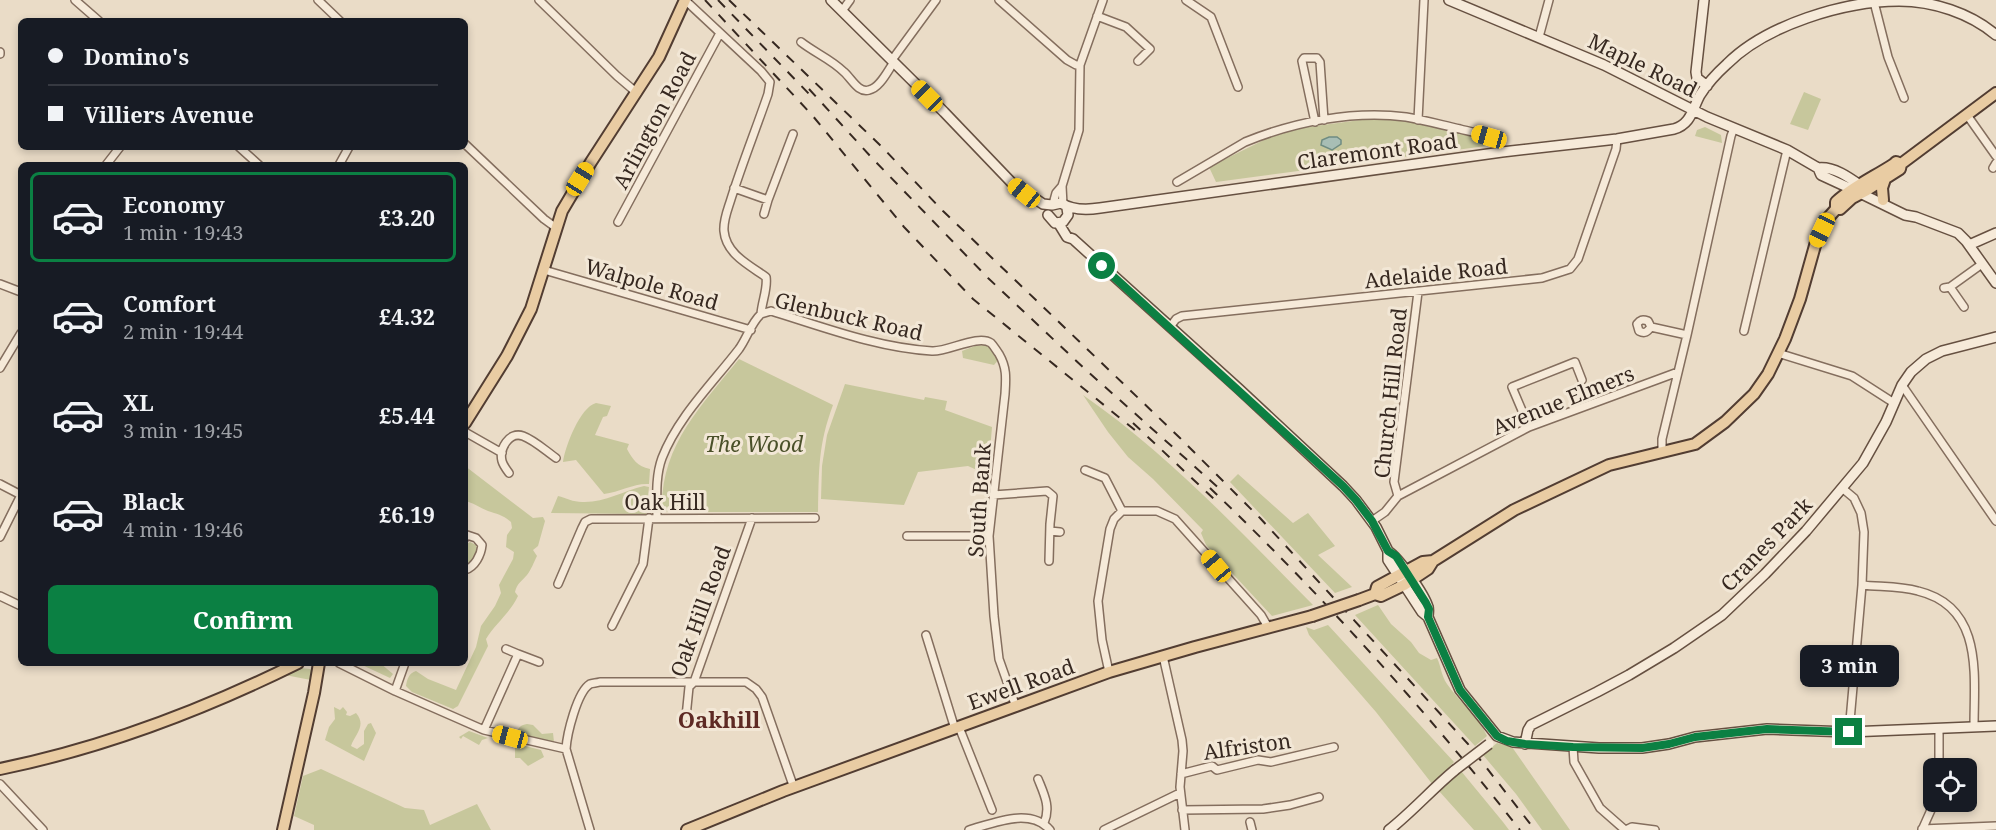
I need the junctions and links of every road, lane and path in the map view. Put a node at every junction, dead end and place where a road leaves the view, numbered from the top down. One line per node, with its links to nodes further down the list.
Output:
1 (75, 0): 20 (street)
2 (318, 0): 21 (street)
3 (539, 0): 31 (street)
4 (685, 0): 22 (street, Glenbuck Road); 31 (main road)
5 (831, 0): 18 (street)
6 (850, 0): 18 (street)
7 (936, 0): 26 (street)
8 (999, 0): 28 (street)
9 (1103, 0): 19 (street)
10 (1186, 0): 30 (street)
11 (1424, 0): 37 (street)
12 (1449, 0): 24 (street, Maple Road)
13 (1549, 0): 24 (street)
14 (1704, 0): 29 (street)
15 (1874, 2): 16 (street, Claremont Road); 17 (street, Claremont Road); 33 (street)
16 (1944, 4): 23 (street, Claremont Road)
17 (1840, 5): 29 (street, Claremont Road)
18 (842, 10): 26 (street)
19 (1097, 16): 27 (street); 28 (street)
20 (96, 18)
21 (337, 18)
22 (720, 33): 53 (street, Glenbuck Road); 60 (street, Arlington Road)
23 (1996, 35)
24 (1539, 37): 34 (street, Maple Road)
25 (801, 42): 26 (street)
26 (893, 61): 57 (street)
27 (1138, 61)
28 (1080, 65): 57 (street)
29 (1707, 86): 34 (street, Claremont Road)
30 (1238, 87)
31 (637, 93): 61 (main road)
32 (1996, 93): 35 (main road)
33 (1904, 99)
34 (1694, 110): 39 (street, Maple Road); 41 (street, Claremont Road)
35 (1966, 115): 47 (street); 50 (main road)
36 (1324, 120): 37 (street); 38 (street); 38 (street)
37 (1418, 120): 46 (street)
38 (1315, 122): 52 (street)
39 (1734, 128): 45 (street, Maple Road); 76 (street)
40 (793, 134): 55 (street)
41 (1617, 139): 46 (street, Claremont Road); 69 (street, Adelaide Road)
42 (468, 147): 61 (street)
43 (118, 150): 48 (street)
44 (242, 150): 49 (street)
45 (1787, 150): 54 (street, Maple Road); 75 (street)
46 (1502, 152): 57 (street, Claremont Road)
47 (1996, 156)
48 (108, 162)
49 (256, 162)
50 (1901, 164): 51 (main road); 54 (main road)
51 (1885, 180): 54 (main road); 56 (main road)
52 (1177, 182)
53 (735, 188): 55 (street); 71 (street, Glenbuck Road)
54 (1860, 189): 56 (street); 59 (street); 80 (main road, Ewell Road)
55 (768, 200): 58 (street)
56 (1883, 200): 59 (street)
57 (1059, 212): 72 (street)
58 (764, 214)
59 (1916, 217): 63 (street)
60 (618, 222)
61 (555, 227): 65 (main road)
62 (1996, 233): 63 (street)
63 (1970, 245): 64 (street)
64 (1982, 264): 66 (street); 70 (street)
65 (544, 270): 74 (street, Walpole Road); 86 (main road)
66 (1996, 283)
67 (0, 284): 68 (street)
68 (18, 291)
69 (1418, 292): 72 (street, Adelaide Road); 98 (street, Church Hill Road)
70 (1964, 307)
71 (761, 314): 74 (street); 79 (street, Glenbuck Road)
72 (1170, 327): 105 (street)
73 (1651, 327): 76 (street)
74 (751, 330): 102 (street)
75 (1744, 331)
76 (1687, 335): 82 (street)
77 (1996, 337): 84 (street, Cranes Park)
78 (18, 338): 81 (street)
79 (982, 340): 97 (street, South Bank)
80 (1778, 353): 85 (street); 89 (main road, Ewell Road)
81 (0, 368)
82 (1678, 372): 87 (street, Avenue Elmers); 89 (street)
83 (1582, 380): 87 (street)
84 (1902, 385): 85 (street, Cranes Park); 106 (street)
85 (1894, 404): 95 (street, Cranes Park)
86 (468, 418)
87 (1529, 427): 98 (street, Avenue Elmers)
88 (468, 434): 90 (street)
89 (1662, 452): 115 (main road, Ewell Road)
90 (502, 453): 91 (street); 93 (street)
91 (556, 458)
92 (1085, 470): 100 (street)
93 (509, 473)
94 (0, 484): 96 (street)
95 (1842, 488): 117 (street); 143 (street, Cranes Park)
96 (18, 493)
97 (993, 495): 107 (street); 111 (street, South Bank)
98 (1398, 496): 105 (street, Church Hill Road)
99 (18, 501): 112 (street)
100 (1122, 511): 121 (street); 131 (street)
101 (649, 518): 102 (street, Oak Hill); 116 (street, Oak Hill); 120 (street)
102 (657, 518): 103 (street, Oak Hill)
103 (752, 518): 104 (street, Oak Hill); 132 (street, Oak Hill Road)
104 (815, 518)
105 (1372, 521): 115 (street)
106 (1996, 521)
107 (1050, 531): 108 (street); 113 (street)
108 (1060, 532)
109 (468, 535): 114 (street)
110 (907, 536): 111 (street)
111 (989, 536): 134 (street, South Bank)
112 (0, 537)
113 (1049, 561)
114 (468, 569)
115 (1405, 578): 121 (main road, Ewell Road, bridge); 142 (street)
116 (558, 584)
117 (1862, 585): 137 (street); 141 (street)
118 (0, 596): 119 (street)
119 (18, 605)
120 (612, 626)
121 (1268, 627): 125 (main road, Ewell Road)
122 (926, 635): 138 (street)
123 (506, 649): 124 (street)
124 (518, 654): 126 (street); 140 (street)
125 (1163, 656): 131 (main road, Ewell Road); 149 (street)
126 (539, 662)
127 (291, 666): 148 (main road)
128 (318, 666): 161 (main road)
129 (345, 666): 133 (street)
130 (404, 666): 133 (street)
131 (1109, 672): 134 (main road, Ewell Road)
132 (694, 682): 135 (street, Oak Hill Road); 146 (street); 152 (street)
133 (395, 691): 140 (street)
134 (1016, 706): 138 (main road, Ewell Road)
135 (686, 717)
136 (1996, 726): 137 (street)
137 (1974, 727): 139 (street)
138 (957, 728): 152 (main road, Ewell Road); 155 (street)
139 (1939, 729): 141 (street); 147 (street)
140 (484, 730): 146 (street)
141 (1849, 732): 145 (street)
142 (1497, 736): 143 (street); 168 (street, bridge)
143 (1525, 744): 145 (street)
144 (1334, 747): 149 (street, Alfriston)
145 (1573, 747): 169 (street)
146 (566, 749): 162 (street)
147 (1938, 758)
148 (0, 769)
149 (1181, 774): 153 (street)
150 (1038, 779): 158 (street)
151 (0, 784): 160 (street)
152 (794, 788): 163 (main road, Ewell Road)
153 (1180, 793): 156 (street); 166 (street)
154 (1319, 797): 156 (street)
155 (992, 810)
156 (1182, 810): 167 (street)
157 (1930, 812): 171 (street)
158 (1044, 823): 164 (street); 165 (street)
159 (1996, 826): 171 (street)
160 (43, 830)
161 (283, 830)
162 (590, 830)
163 (687, 830)
164 (969, 830)
165 (1050, 830)
166 (1104, 830)
167 (1185, 830)
168 (1389, 830)
169 (1626, 830): 170 (street)
170 (1655, 830)
171 (1922, 830)

